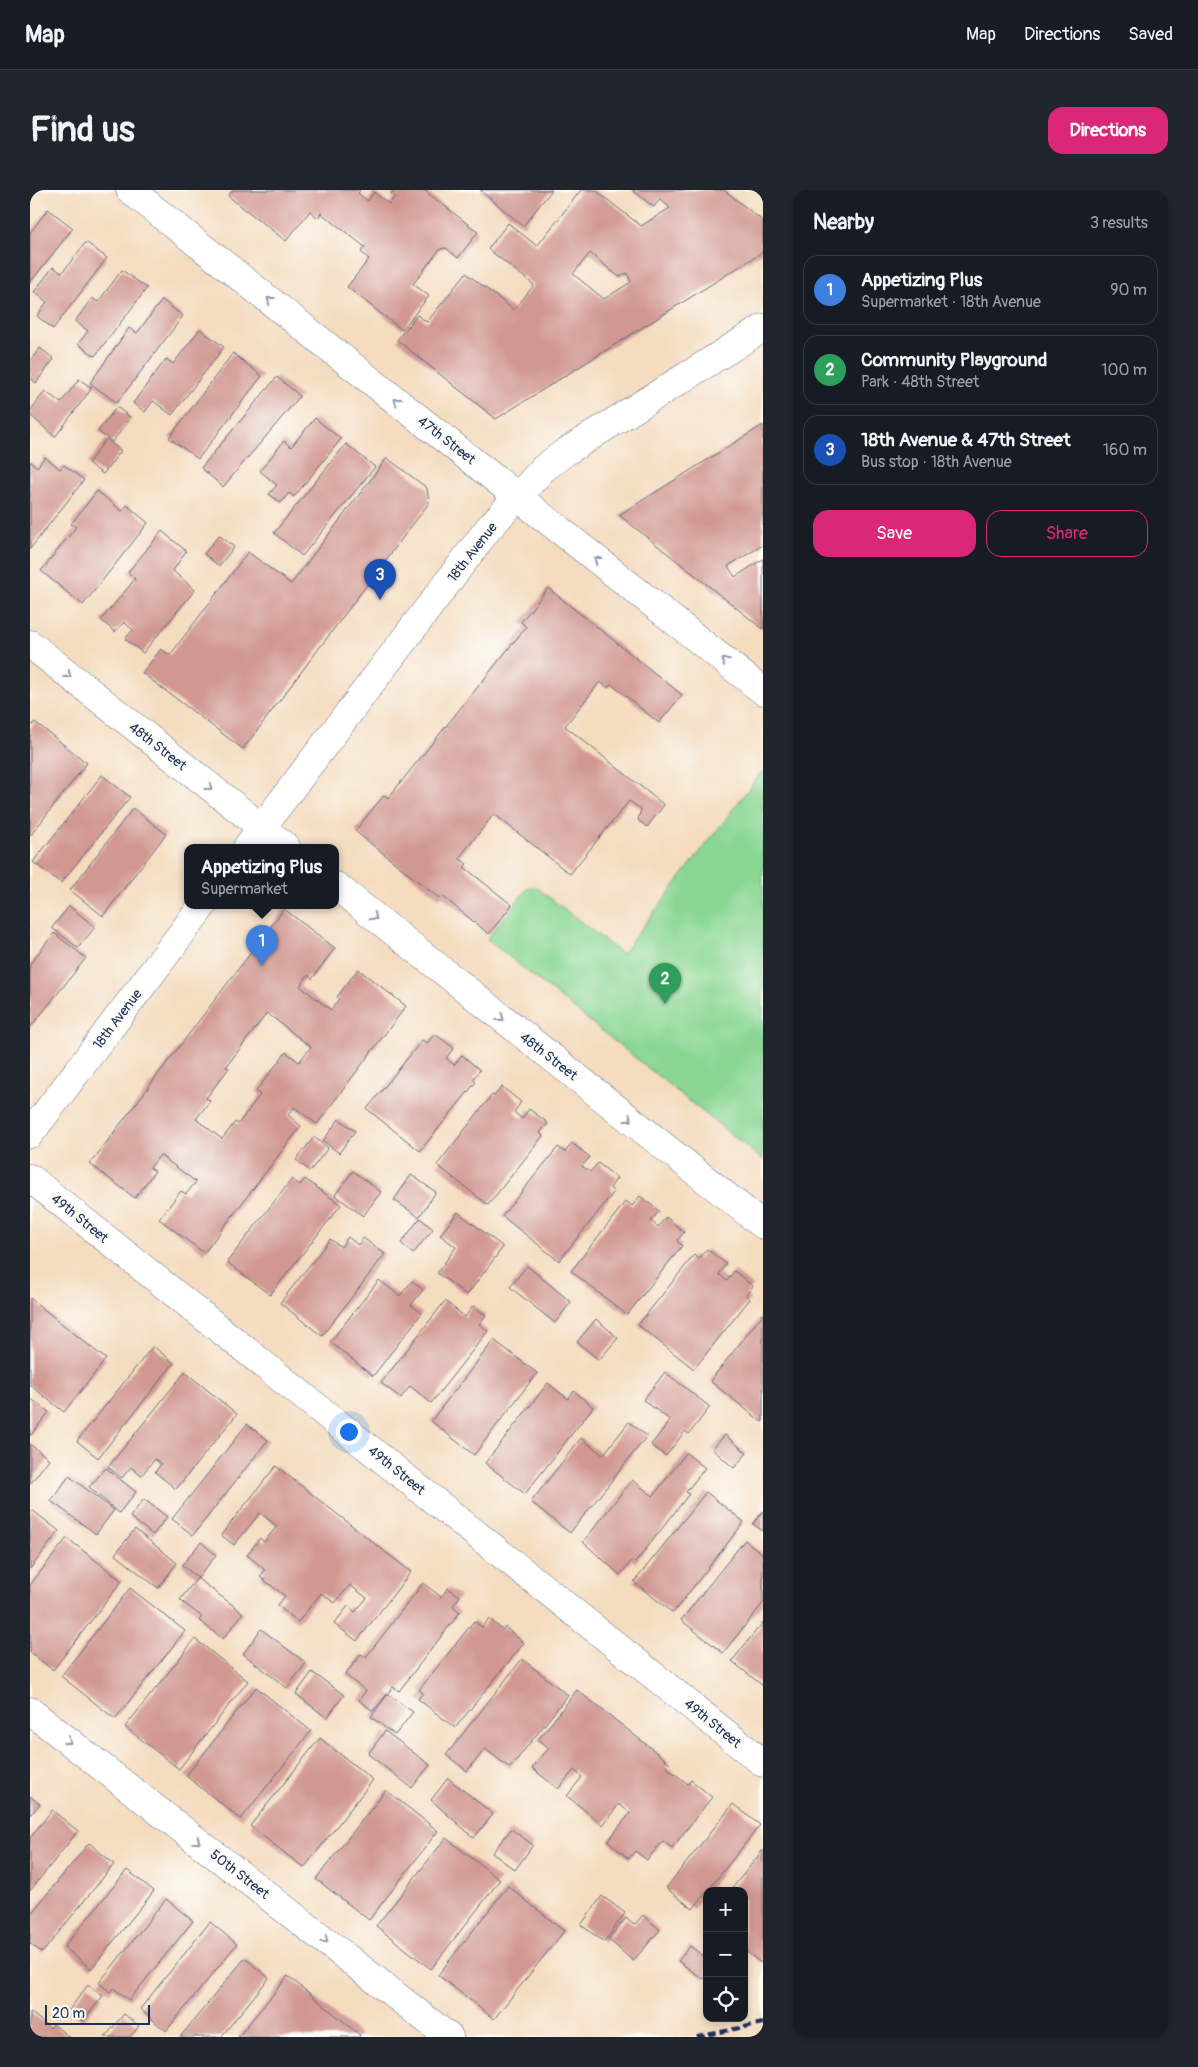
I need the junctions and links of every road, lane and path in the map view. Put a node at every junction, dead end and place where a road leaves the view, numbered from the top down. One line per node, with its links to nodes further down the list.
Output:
1 (130, 190): 3 (street, 47th Street, one-way to 1)
2 (763, 328): 3 (street, 18th Avenue)
3 (518, 496): 5 (street, 47th Street, one-way to 3); 6 (street, 18th Avenue)
4 (30, 644): 6 (street, 48th Street, one-way to 6)
5 (763, 691)
6 (254, 838): 7 (street, 48th Street)
7 (275, 844)
8 (339, 888): 12 (street, 48th Street, one-way to 12)
9 (200, 909): 10 (street, 18th Avenue)
10 (30, 1134)
11 (30, 1178): 14 (street, 49th Street)
12 (763, 1225)
13 (30, 1711): 15 (street, 50th Street, one-way to 15)
14 (763, 1763)
15 (448, 2036)

